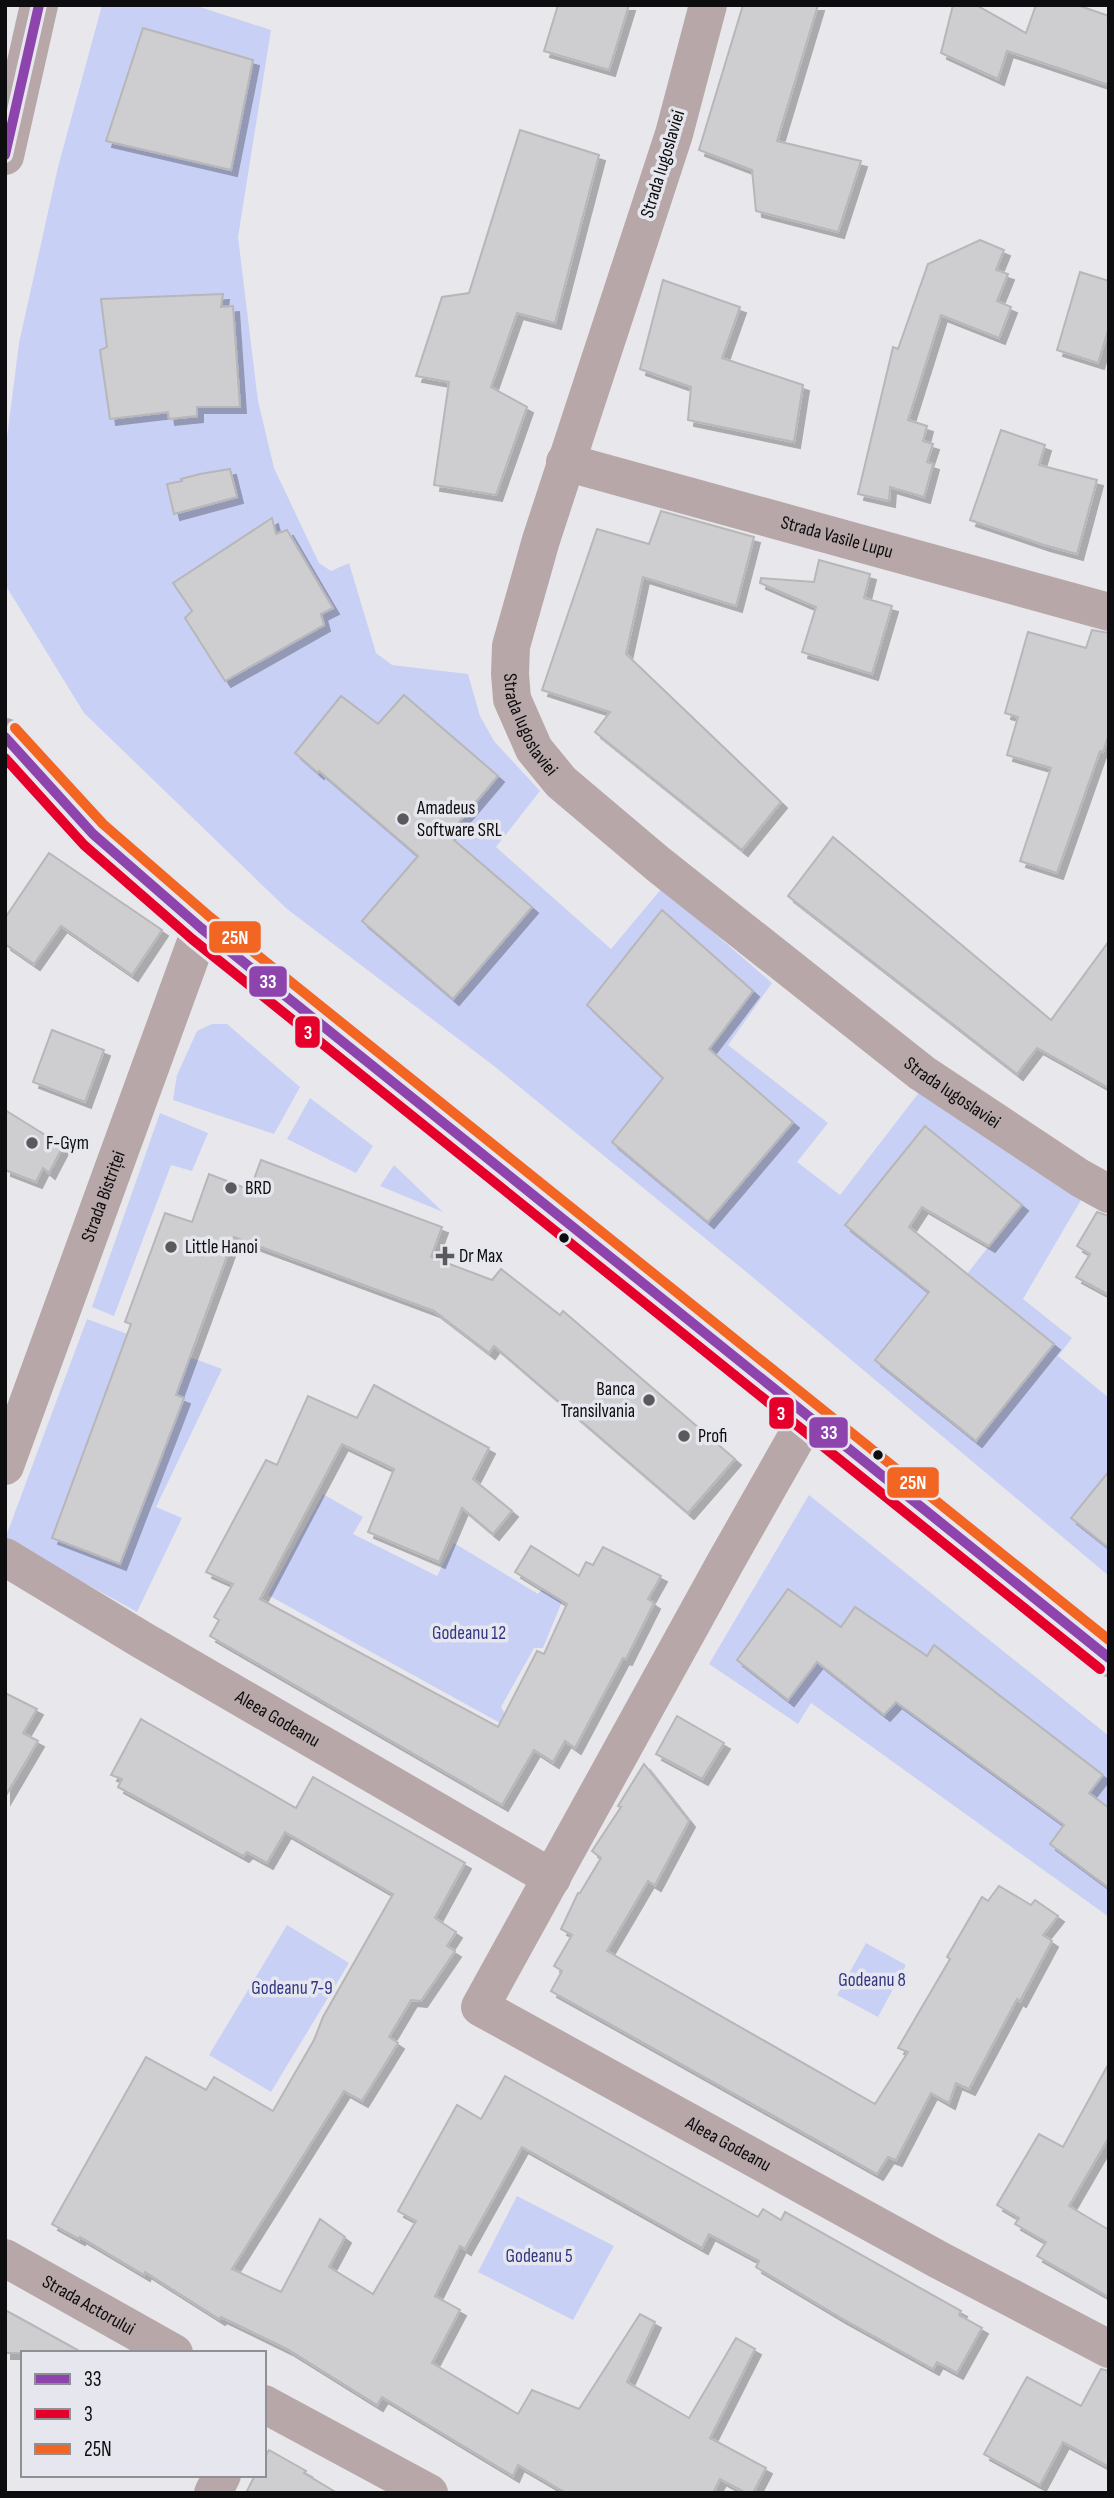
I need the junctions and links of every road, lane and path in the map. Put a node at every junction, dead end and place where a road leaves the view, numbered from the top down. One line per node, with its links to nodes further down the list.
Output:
1 (39, 5): 3 (street)
2 (708, 5): 4 (street, Strada Iugoslaviei)
3 (5, 156)
4 (565, 462): 5 (street, Strada Vasile Lupu); 10 (street, Strada Iugoslaviei)
5 (1109, 612)
6 (5, 737): 8 (main road)
7 (5, 778): 8 (main road)
8 (93, 834): 9 (main road)
9 (201, 928): 11 (main road); 12 (street, Strada Bistriței)
10 (1109, 1194)
11 (809, 1415): 14 (main road); 15 (street, Aleea Godeanu)
12 (5, 1466)
13 (5, 1557): 15 (street, Aleea Godeanu)
14 (1109, 1658)
15 (552, 1878): 17 (street, Aleea Godeanu)
16 (5, 2258): 18 (street, Strada Actorului)
17 (1109, 2349)
18 (169, 2351)
19 (266, 2405): 22 (street)
20 (221, 2477): 21 (street)
21 (212, 2493)
22 (429, 2493)

